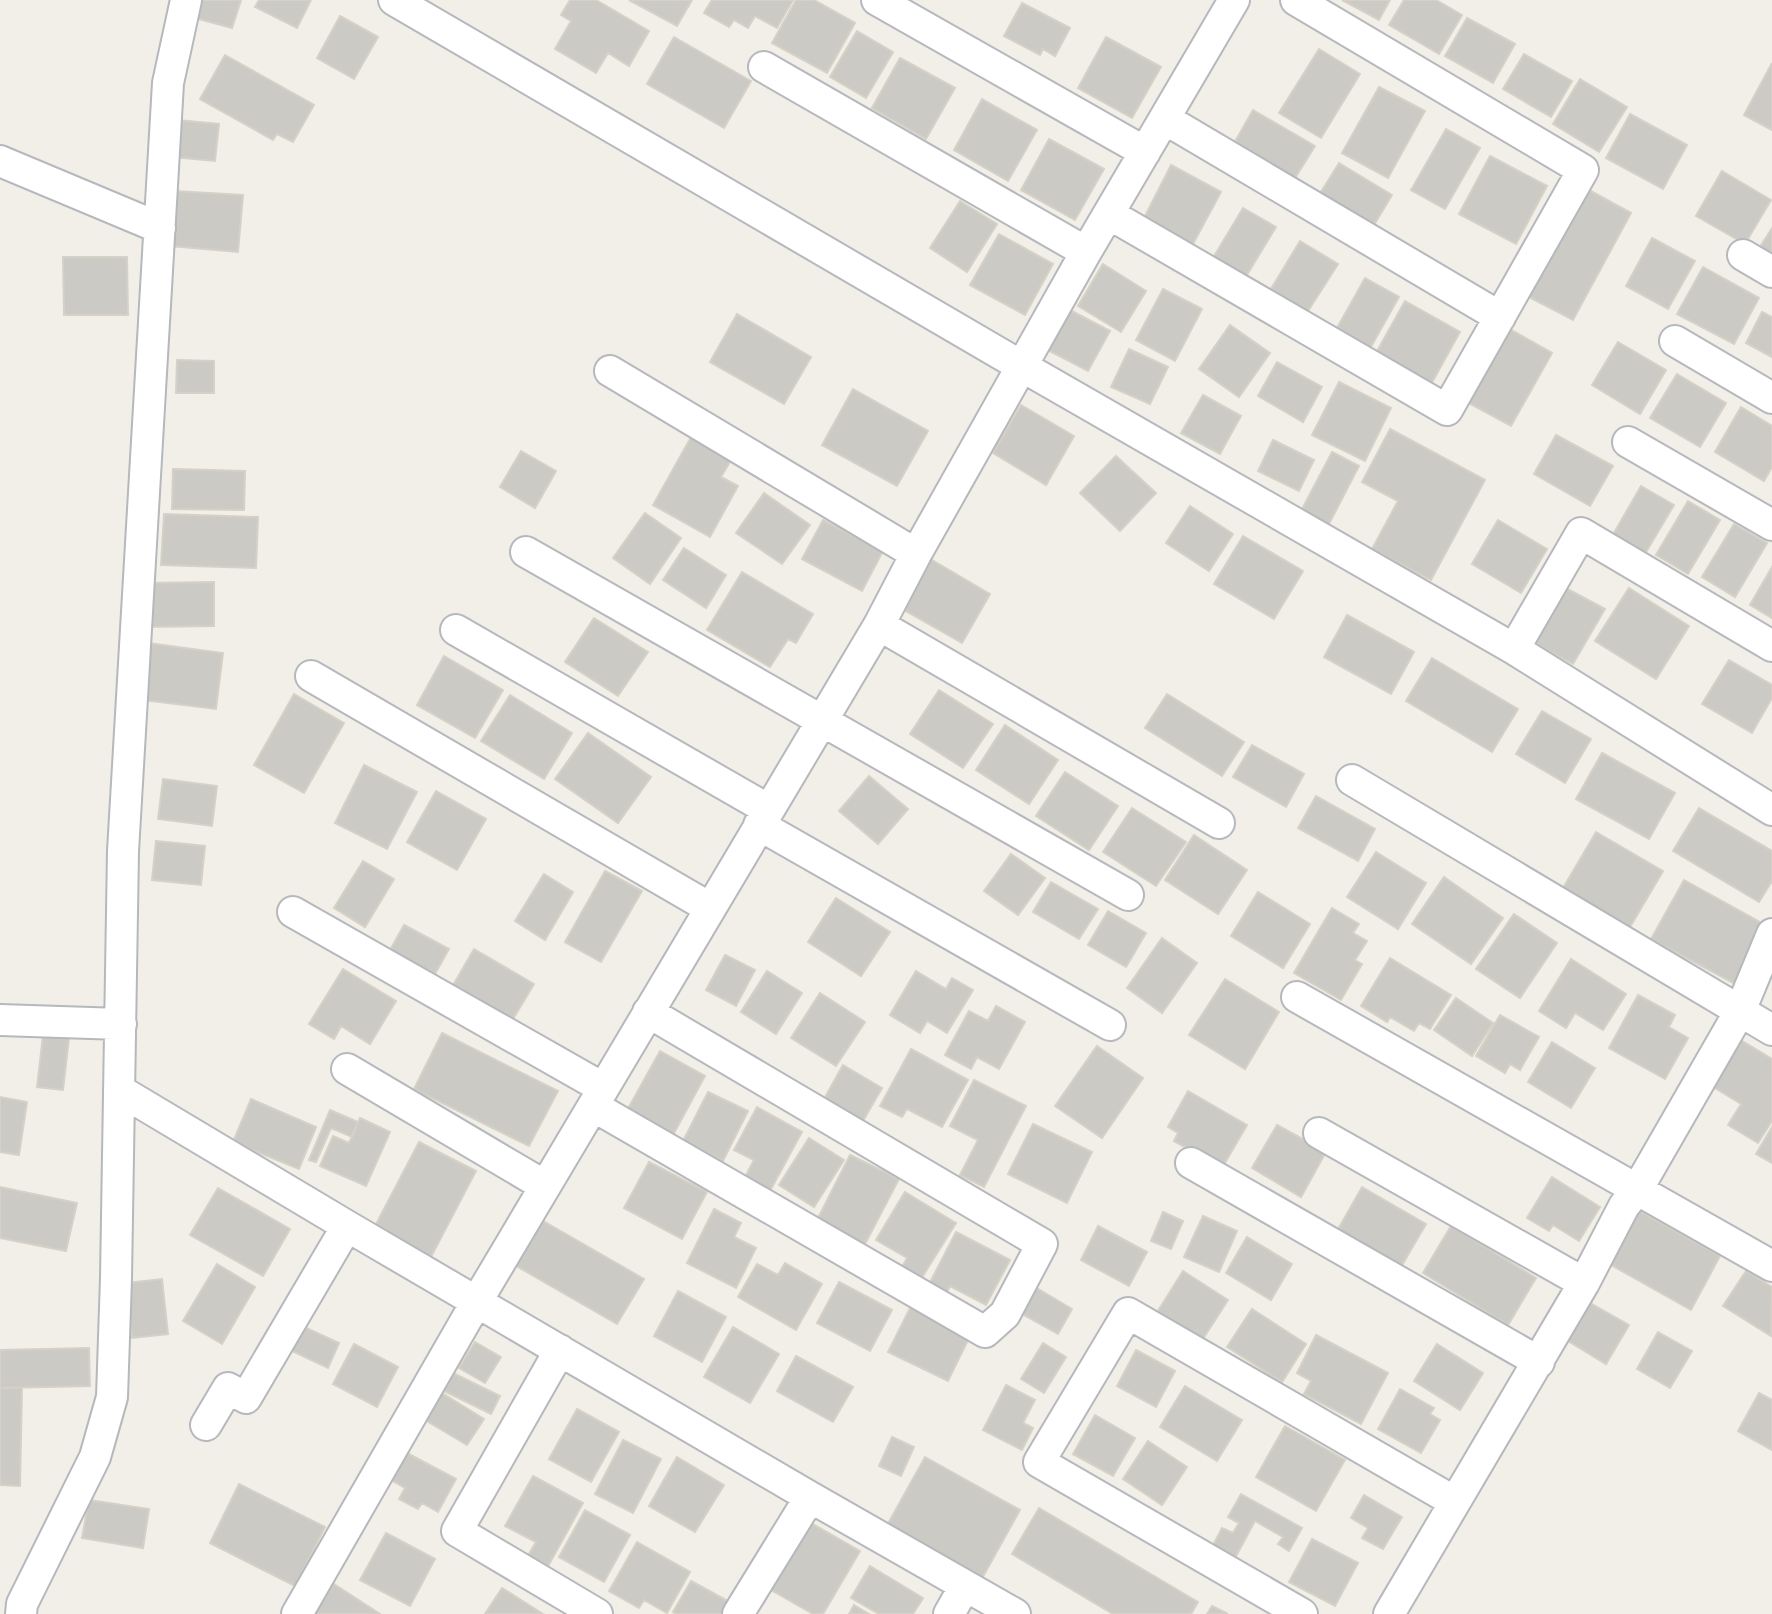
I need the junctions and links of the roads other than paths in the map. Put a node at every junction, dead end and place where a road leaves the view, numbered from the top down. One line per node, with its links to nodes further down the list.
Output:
1 (186, 0): 11 (street)
2 (877, 0): 8 (street)
3 (1234, 0): 7 (street)
4 (1296, 0): 15 (street)
5 (413, 4): 17 (street)
6 (764, 67): 12 (street)
7 (1165, 119): 8 (street); 15 (street)
8 (1145, 152): 10 (street)
9 (0, 161): 11 (street)
10 (1109, 214): 12 (street); 15 (street)
11 (160, 228): 42 (street)
12 (1086, 252): 17 (street)
13 (1743, 255): 14 (street)
14 (1772, 272)
15 (1500, 317)
16 (1675, 341): 19 (street)
17 (1023, 367): 23 (street); 27 (street)
18 (610, 371): 23 (street)
19 (1772, 398)
20 (1628, 442): 21 (street)
21 (1772, 525)
22 (526, 552): 29 (street)
23 (916, 554): 24 (street)
24 (879, 625): 29 (street); 33 (street)
25 (456, 630): 32 (street)
26 (1772, 646): 27 (street)
27 (1514, 649): 31 (street)
28 (311, 676): 35 (street)
29 (822, 721): 32 (street); 34 (street)
30 (1352, 780): 39 (street)
31 (1772, 810)
32 (764, 817): 35 (street); 43 (street)
33 (1219, 823)
34 (1128, 895)
35 (710, 908): 40 (street)
36 (293, 912): 47 (street)
37 (1772, 934): 39 (street)
38 (1297, 997): 51 (street)
39 (1740, 1011): 44 (street); 51 (street)
40 (648, 1012): 47 (street); 47 (street)
41 (0, 1020): 42 (street)
42 (121, 1024): 46 (street)
43 (1110, 1025)
44 (1772, 1030)
45 (347, 1069): 50 (street)
46 (119, 1090): 52 (street); 62 (street)
47 (598, 1097): 50 (street)
48 (1319, 1133): 54 (street)
49 (1191, 1163): 57 (street)
50 (545, 1186): 55 (street)
51 (1637, 1190): 53 (street); 54 (street)
52 (347, 1226): 55 (street); 58 (street)
53 (1772, 1266)
54 (1584, 1283): 57 (street)
55 (477, 1301): 56 (street); 63 (street)
56 (560, 1350): 59 (street); 64 (street)
57 (1539, 1362): 60 (street)
58 (206, 1425)
59 (810, 1497): 61 (street); 65 (street)
60 (1455, 1502): 68 (street); 69 (street)
61 (965, 1586): 66 (street); 67 (street)
62 (21, 1614)
63 (297, 1614)
64 (597, 1614)
65 (738, 1614)
66 (949, 1614)
67 (1015, 1614)
68 (1302, 1614)
69 (1389, 1614)

